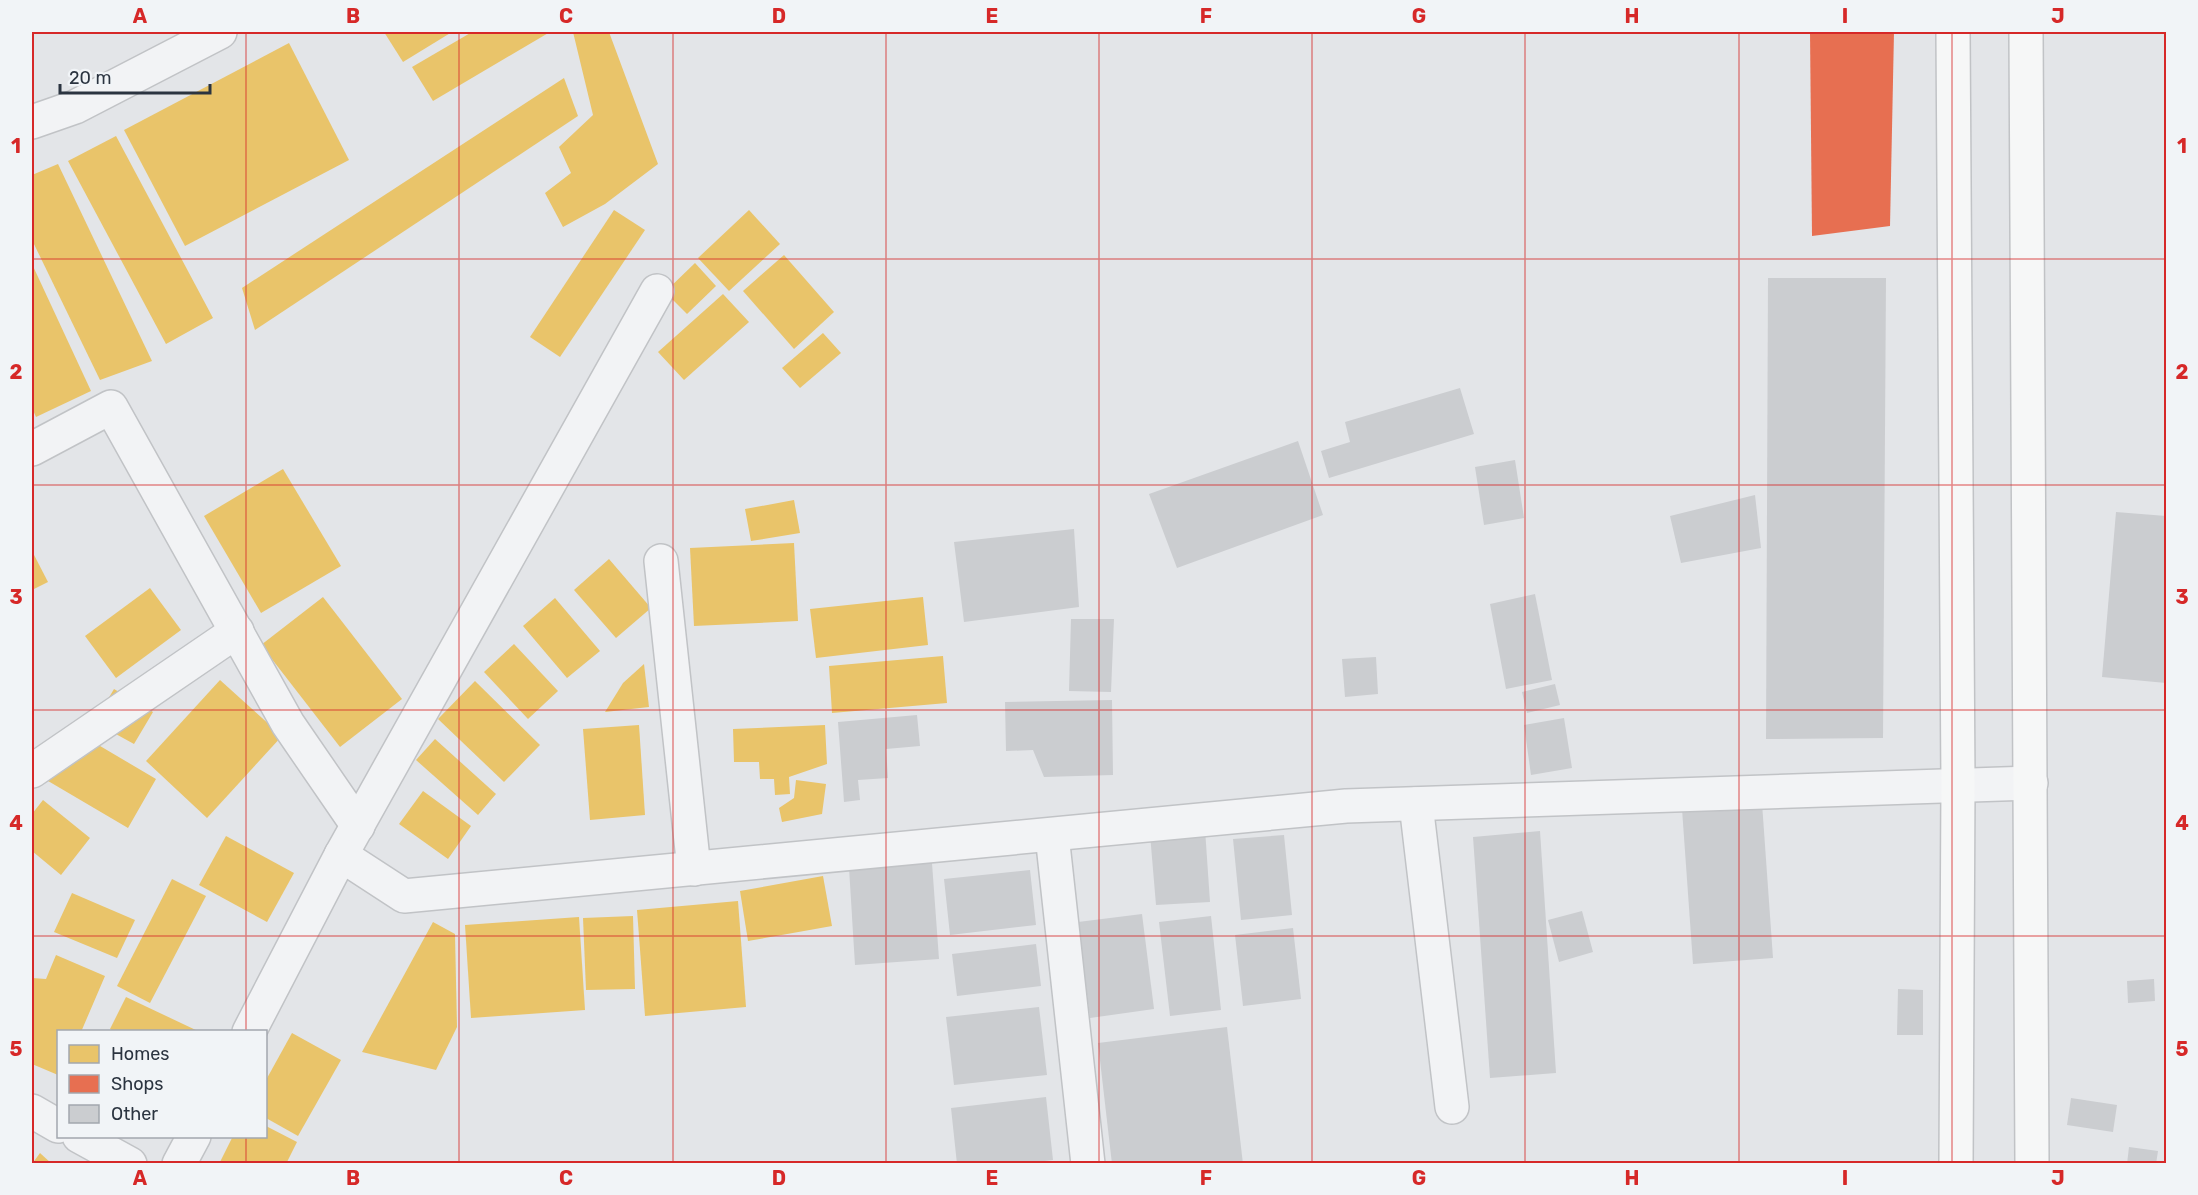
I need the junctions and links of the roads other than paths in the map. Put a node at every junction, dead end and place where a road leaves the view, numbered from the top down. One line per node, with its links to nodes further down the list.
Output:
1 (220, 32): 4 (street)
2 (1953, 32): 11 (main road)
3 (2026, 32): 10 (main road)
4 (32, 122)
5 (657, 291): 13 (street)
6 (32, 449): 8 (street)
7 (661, 561): 16 (street)
8 (237, 632): 9 (street); 13 (street)
9 (32, 771)
10 (2031, 783): 11 (street); 27 (main road)
11 (1958, 784): 12 (street); 26 (main road)
12 (1416, 804): 14 (street); 18 (street)
13 (358, 826): 15 (street)
14 (1052, 835): 16 (street); 25 (street)
15 (341, 855): 16 (street); 17 (street)
16 (694, 869)
17 (250, 1030)
18 (1452, 1107)
19 (32, 1111): 20 (street)
20 (57, 1125)
21 (81, 1138): 23 (street)
22 (193, 1138): 24 (street)
23 (130, 1164)
24 (179, 1164)
25 (1088, 1164)
26 (1956, 1164)
27 (2032, 1164)

